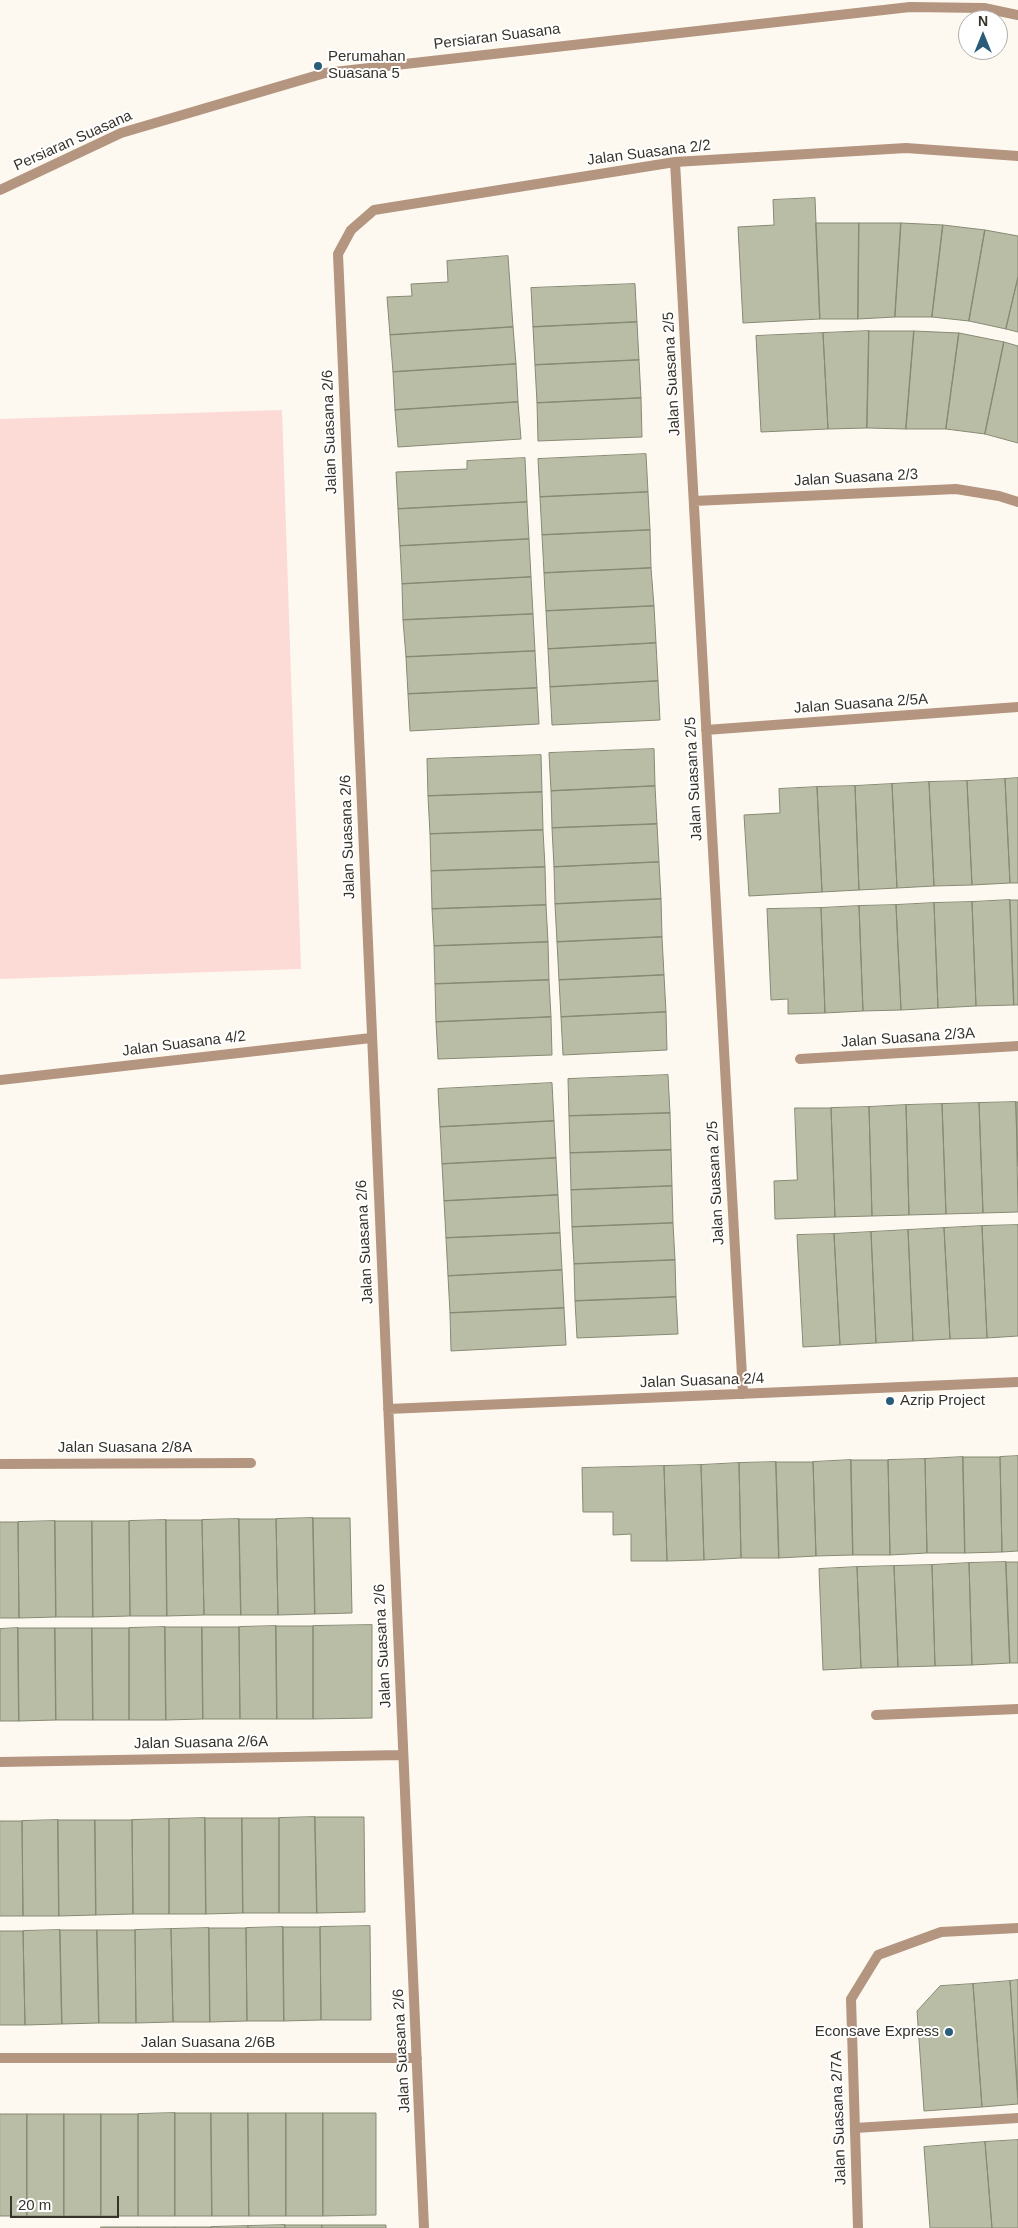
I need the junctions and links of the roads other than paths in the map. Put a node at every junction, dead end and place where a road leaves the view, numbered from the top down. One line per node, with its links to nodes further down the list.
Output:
1 (910, 3): 2 (street, Persiaran Suasana); 5 (street, Persiaran Suasana)
2 (1018, 14)
3 (1018, 156): 4 (street, Jalan Suasana 2/2)
4 (675, 162): 6 (street, Jalan Suasana 2/2); 7 (street, Jalan Suasana 2/5)
5 (0, 190)
6 (338, 254): 11 (street, Jalan Suasana 2/6)
7 (694, 501): 8 (street, Jalan Suasana 2/3); 10 (street, Jalan Suasana 2/5)
8 (1018, 502)
9 (1018, 707): 10 (street, Jalan Suasana 2/5A)
10 (706, 730): 16 (street, Jalan Suasana 2/5)
11 (371, 1038): 14 (street, Jalan Suasana 4/2); 17 (street, Jalan Suasana 2/6)
12 (1018, 1046): 13 (street, Jalan Suasana 2/3A)
13 (800, 1059)
14 (0, 1080)
15 (1018, 1382): 16 (street, Jalan Suasana 2/4)
16 (743, 1394): 17 (street, Jalan Suasana 2/4)
17 (388, 1409): 22 (street, Jalan Suasana 2/6)
18 (251, 1463): 19 (street, Jalan Suasana 2/8A)
19 (0, 1464)
20 (1018, 1709): 21 (street)
21 (876, 1715)
22 (404, 1755): 23 (street, Jalan Suasana 2/6A); 26 (street, Jalan Suasana 2/6)
23 (0, 1762)
24 (1018, 1928): 28 (street, Jalan Suasana 2/7A)
25 (0, 2058): 26 (street, Jalan Suasana 2/6B)
26 (417, 2058): 29 (street, Jalan Suasana 2/6)
27 (1018, 2118): 28 (street)
28 (854, 2128): 30 (street, Jalan Suasana 2/7A)
29 (424, 2228)
30 (858, 2228)

